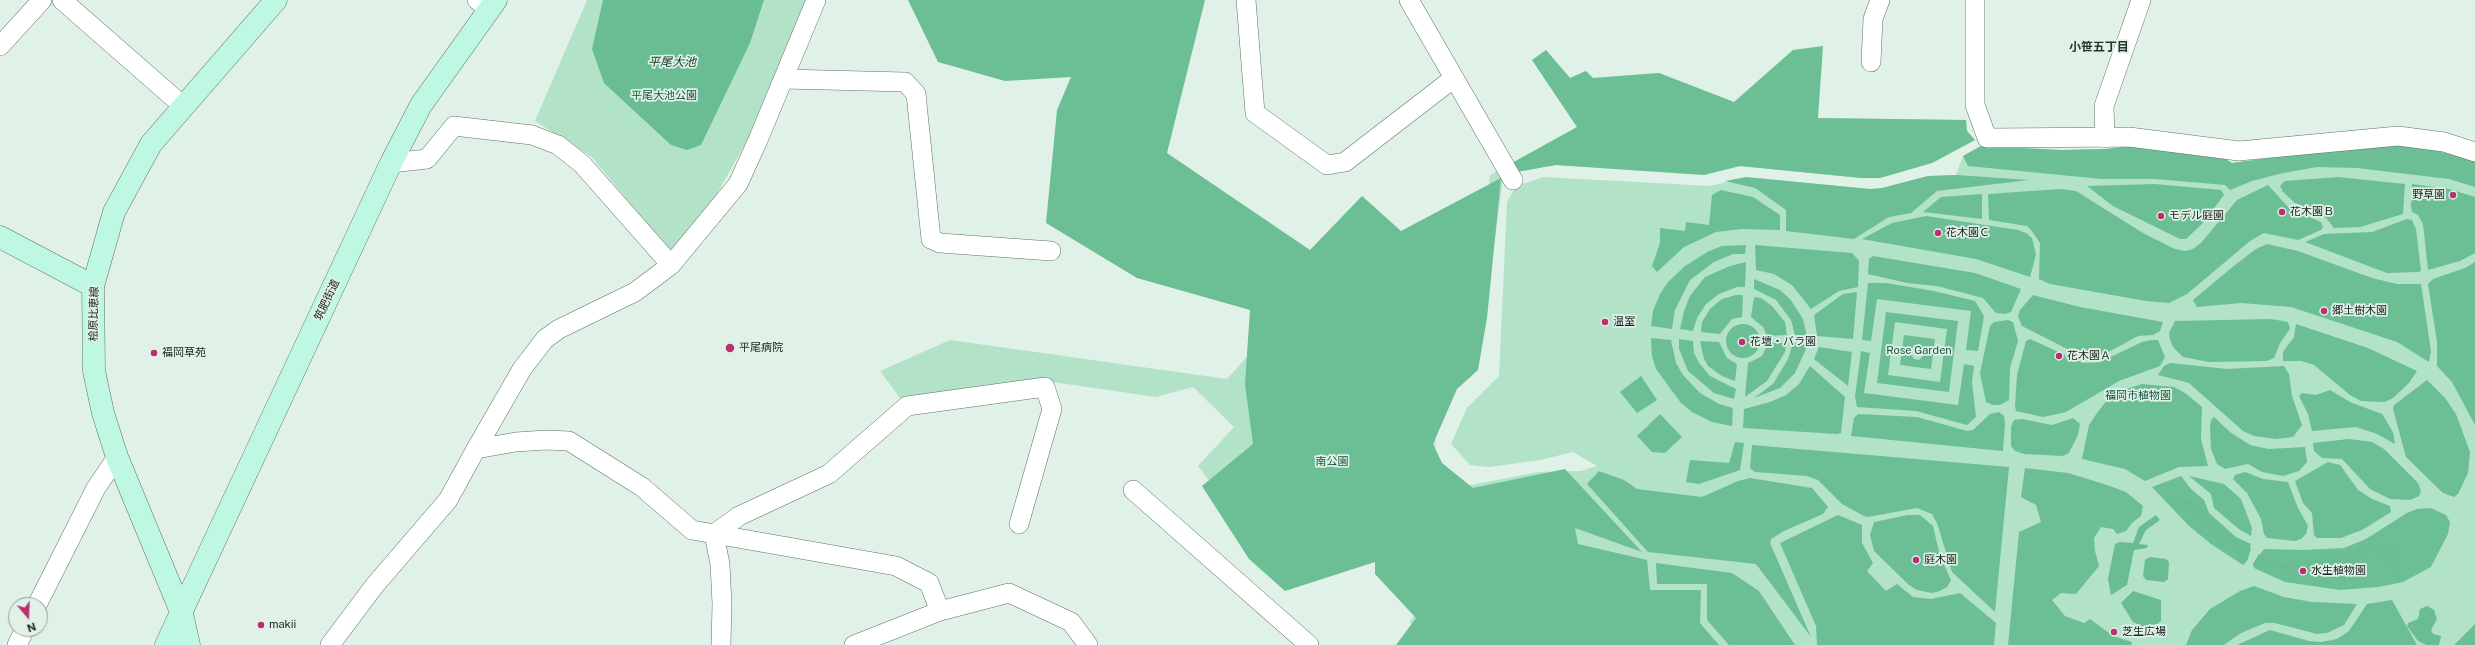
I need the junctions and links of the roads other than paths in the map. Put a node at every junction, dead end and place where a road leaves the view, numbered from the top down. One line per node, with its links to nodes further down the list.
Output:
1 (42, 0): 11 (street)
2 (62, 0): 15 (street)
3 (276, 0): 15 (street, 桧原比恵線)
4 (816, 0): 14 (street)
5 (1246, 0): 13 (street)
6 (1409, 0): 13 (street)
7 (1880, 0): 12 (street)
8 (1975, 0): 16 (street)
9 (2141, 0): 16 (street)
10 (487, 3): 18 (street, 筑肥街道)
11 (0, 46)
12 (1870, 62)
13 (1454, 78): 19 (street)
14 (784, 79): 21 (street); 22 (street)
15 (183, 106): 23 (street, 桧原比恵線)
16 (2105, 138): 17 (street)
17 (2475, 152)
18 (391, 163): 22 (street); 31 (street, 筑肥街道)
19 (1513, 180)
20 (0, 237): 23 (street)
21 (1051, 251)
22 (670, 264): 24 (street)
23 (93, 286): 25 (street, 桧原比恵線)
24 (476, 449): 28 (street); 34 (street)
25 (117, 457): 29 (street); 31 (street, 桧原比恵線)
26 (1133, 490): 38 (street)
27 (1019, 524): 28 (street)
28 (714, 534): 30 (street); 35 (street)
29 (41, 597)
30 (940, 610): 36 (street); 37 (street)
31 (182, 614): 32 (street, 筑肥街道); 33 (street, 桧原比恵線)
32 (166, 645)
33 (189, 645)
34 (330, 645)
35 (720, 645)
36 (854, 645)
37 (1088, 645)
38 (1310, 645)

